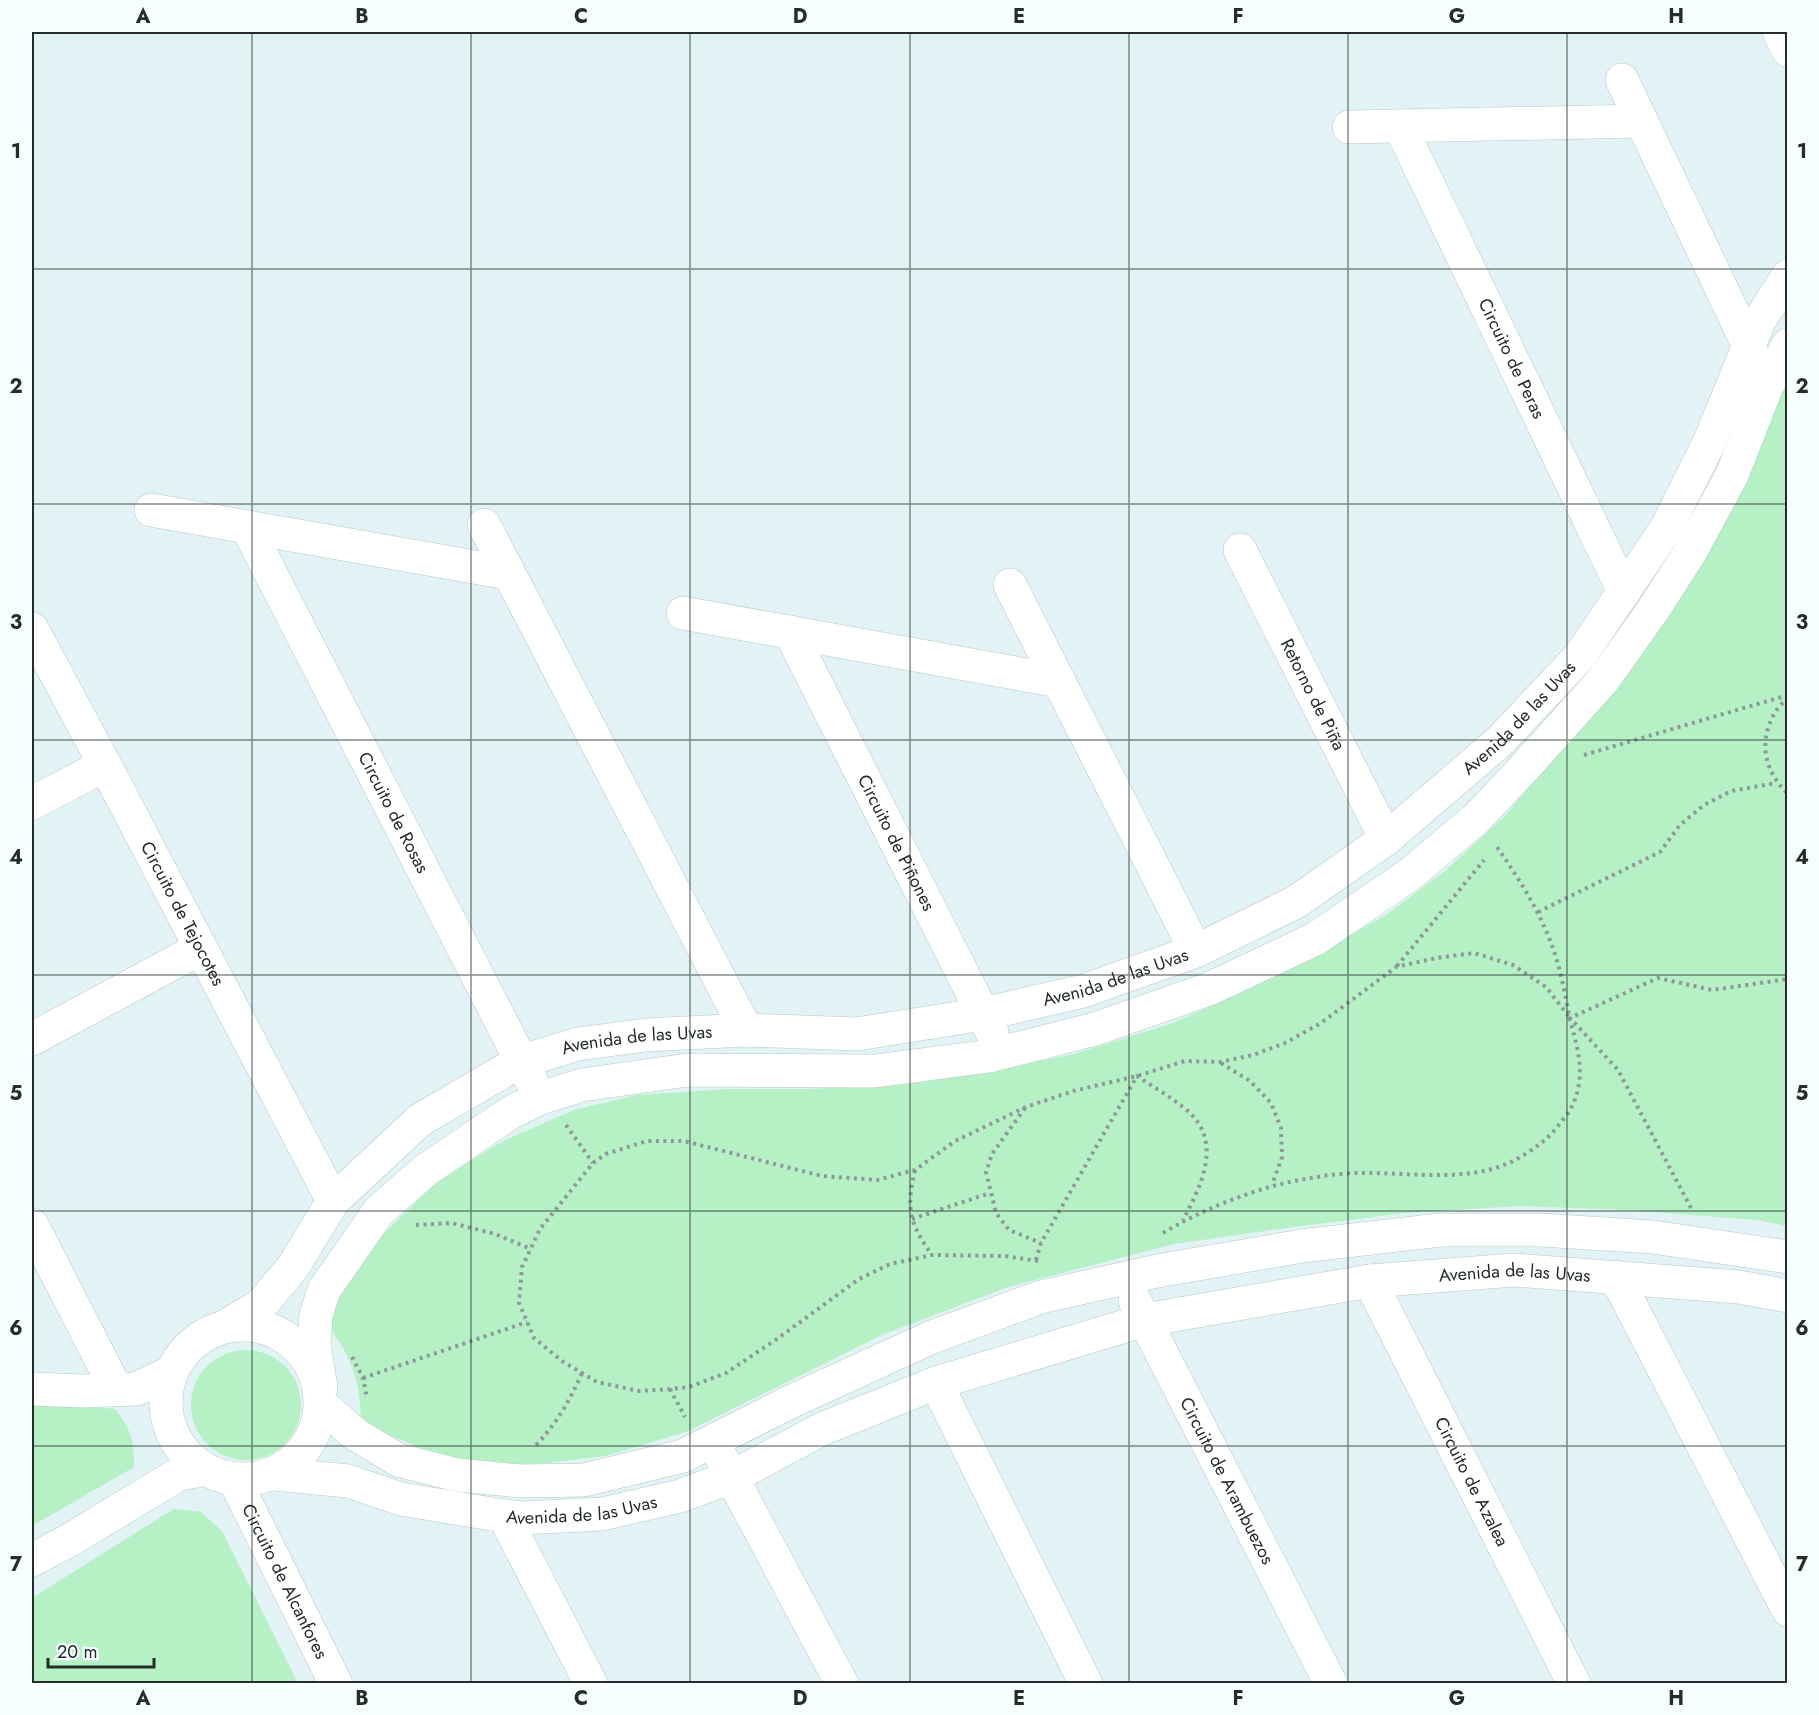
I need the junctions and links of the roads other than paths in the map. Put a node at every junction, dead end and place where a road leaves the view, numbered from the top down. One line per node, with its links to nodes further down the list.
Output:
1 (1779, 32): 2 (street)
2 (1788, 50)
3 (1622, 80): 4 (street)
4 (1641, 121): 5 (street); 9 (street)
5 (1400, 126): 6 (street); 17 (street, Circuito de Peras)
6 (1349, 127)
7 (1788, 276): 9 (street, Avenida de las Uvas)
8 (1788, 345): 10 (street, Avenida de las Uvas)
9 (1749, 347): 10 (street); 17 (street, Avenida de las Uvas)
10 (1767, 386): 24 (street, Avenida de las Uvas)
11 (151, 510): 13 (street)
12 (484, 525): 15 (street)
13 (247, 527): 15 (street); 33 (street, Circuito de Rosas)
14 (1240, 550): 26 (street, Retorno de Piña)
15 (508, 573): 30 (street)
16 (1010, 585): 21 (street)
17 (1624, 592): 22 (street, Avenida de las Uvas)
18 (683, 613): 20 (street)
19 (32, 629): 23 (street, Circuito de Tejocotes)
20 (790, 632): 21 (street); 29 (street, Circuito de Piñones)
21 (1059, 681): 28 (street)
22 (1500, 741): 24 (street); 26 (street, Avenida de las Uvas)
23 (105, 765): 25 (street); 27 (street, Circuito de Tejocotes)
24 (1518, 774): 32 (street, Avenida de las Uvas)
25 (32, 803)
26 (1386, 839): 28 (street, Avenida de las Uvas)
27 (201, 948): 31 (street); 35 (street, Circuito de Tejocotes)
28 (1196, 951): 29 (street, Avenida de las Uvas)
29 (982, 1014): 30 (street, Avenida de las Uvas); 32 (street, Circuito de Piñones)
30 (746, 1029): 33 (street, Avenida de las Uvas)
31 (32, 1039)
32 (1002, 1053): 34 (street, Avenida de las Uvas)
33 (521, 1062): 34 (street, Circuito de Rosas); 35 (street, Avenida de las Uvas)
34 (548, 1096): 48 (street, Avenida de las Uvas)
35 (333, 1201): 43 (street, Avenida de las Uvas)
36 (32, 1225): 47 (street)
37 (1788, 1257): 39 (street, Avenida de las Uvas)
38 (1616, 1277): 40 (street, Avenida de las Uvas); 41 (street, Avenida de las Uvas); 56 (street)
39 (1123, 1279): 42 (street, Circuito de Arambuezos); 49 (street, Avenida de las Uvas)
40 (1370, 1281): 42 (street, Avenida de las Uvas); 62 (street, Circuito de Azalea)
41 (1788, 1296)
42 (1145, 1320): 45 (street, Avenida de las Uvas); 61 (street, Circuito de Arambuezos)
43 (226, 1326): 44 (street); 48 (street)
44 (170, 1373): 47 (street); 50 (street)
45 (936, 1383): 52 (street, Avenida de las Uvas); 60 (street)
46 (32, 1389): 47 (street)
47 (116, 1389)
48 (321, 1396): 49 (street, Avenida de las Uvas); 51 (street)
49 (713, 1441): 52 (street)
50 (202, 1470): 53 (street); 55 (street)
51 (275, 1474): 53 (street); 54 (street, Avenida de las Uvas)
52 (732, 1477): 54 (street, Avenida de las Uvas); 59 (street)
53 (235, 1481): 57 (street, Circuito de Alcanfores)
54 (504, 1516): 58 (street)
55 (32, 1560)
56 (1788, 1610)
57 (336, 1683)
58 (591, 1683)
59 (842, 1683)
60 (1086, 1683)
61 (1331, 1683)
62 (1574, 1683)

